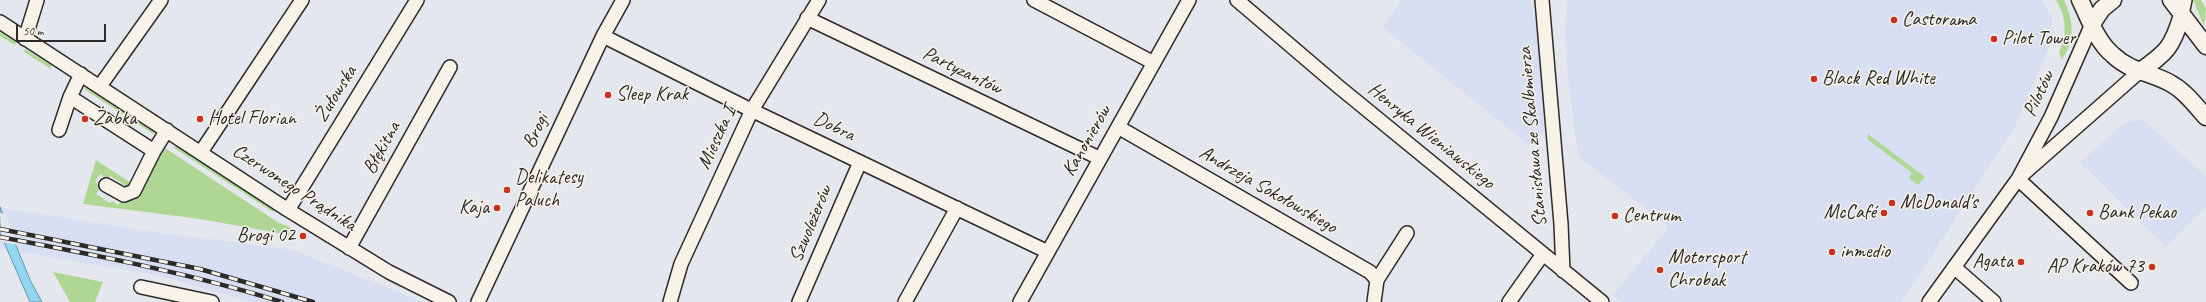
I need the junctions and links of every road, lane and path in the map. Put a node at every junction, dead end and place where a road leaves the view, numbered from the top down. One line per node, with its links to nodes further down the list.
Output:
1 (37, 0): 19 (street)
2 (161, 0): 25 (street)
3 (302, 0): 33 (street)
4 (417, 0): 39 (street, Żułowska)
5 (623, 0): 18 (street, Brogi)
6 (819, 0): 15 (street, Mieszka I)
7 (1034, 0): 21 (street)
8 (1189, 0): 21 (street, Kanonierów)
9 (1237, 0): 43 (street, Henryka Wieniawskiego)
10 (1542, 0): 45 (street, Stanisława ze Skalbmierza)
11 (2080, 0): 17 (main road)
12 (2113, 0): 17 (main road)
13 (2171, 0): 14 (main road)
14 (2184, 7): 20 (main road); 23 (main road)
15 (807, 18): 27 (street, Mieszka I); 34 (street, Partyzantów)
16 (0, 22): 19 (street, Czerwonego Prądnika)
17 (2092, 24): 23 (main road); 36 (street, Pilotów)
18 (603, 36): 27 (street, Dobra); 51 (street, Brogi)
19 (25, 39): 24 (street, Czerwonego Prądnika)
20 (2206, 46)
21 (1154, 63): 29 (street, Kanonierów)
22 (450, 67): 41 (street, Błękitna)
23 (2139, 72): 28 (main road); 36 (street, Pilotów)
24 (81, 74): 25 (street, Czerwonego Prądnika); 26 (street)
25 (100, 86): 31 (street, Czerwonego Prądnika)
26 (70, 97): 30 (street); 32 (street)
27 (752, 110): 35 (street, Dobra); 52 (street, Mieszka I)
28 (2206, 117)
29 (1118, 127): 34 (street, Kanonierów); 46 (street, Andrzeja Sokołowskiego)
30 (59, 130)
31 (167, 130): 32 (street); 33 (street, Czerwonego Prądnika)
32 (154, 151): 37 (street)
33 (201, 152): 39 (street, Czerwonego Prądnika)
34 (1099, 158): 42 (street, Kanonierów)
35 (860, 162): 38 (street, Dobra); 53 (street, Szwoleżerów)
36 (2018, 179): 44 (street, Pilotów); 47 (street)
37 (106, 184)
38 (957, 208): 42 (street, Dobra); 54 (street)
39 (288, 210): 41 (street, Czerwonego Prądnika)
40 (1407, 234): 46 (street)
41 (349, 248): 50 (street, Czerwonego Prądnika)
42 (1048, 252): 55 (street, Kanonierów)
43 (1543, 254): 45 (street, Henryka Wieniawskiego); 57 (street)
44 (1954, 267): 59 (street, Pilotów); 60 (street)
45 (1563, 271): 58 (street, Henryka Wieniawskiego)
46 (1377, 280): 56 (street)
47 (2131, 283)
48 (141, 287): 49 (street)
49 (212, 302)
50 (449, 302)
51 (478, 302)
52 (670, 302)
53 (799, 302)
54 (905, 302)
55 (1020, 302)
56 (1374, 302)
57 (1509, 302)
58 (1602, 302)
59 (1929, 302)
60 (1994, 302)

